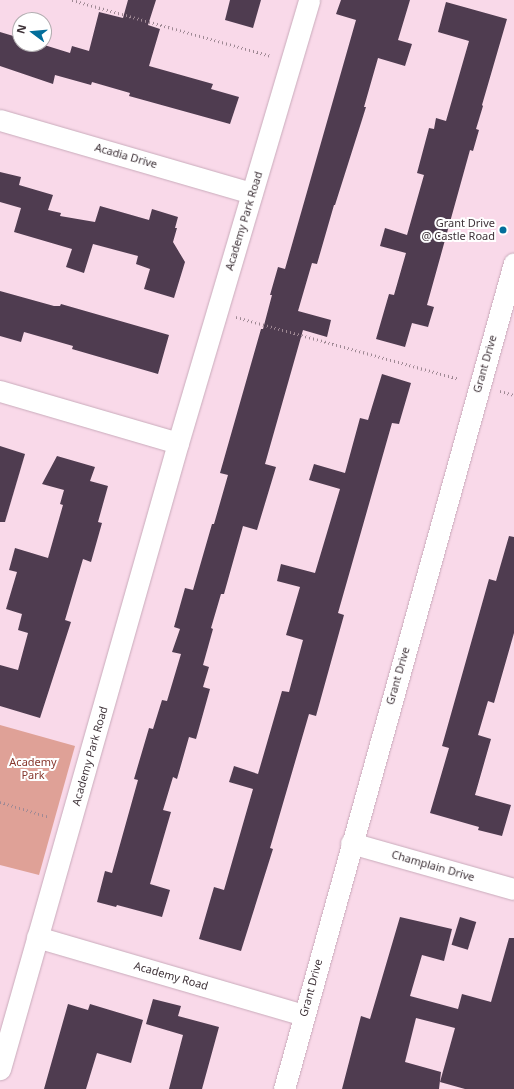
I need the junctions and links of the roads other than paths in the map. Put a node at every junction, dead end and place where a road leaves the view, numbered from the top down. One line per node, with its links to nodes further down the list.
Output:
1 (309, 0): 3 (street, Academy Park Road)
2 (0, 120): 3 (street, Acadia Drive)
3 (252, 193): 6 (street, Academy Park Road)
4 (514, 263): 7 (street, Grant Drive)
5 (0, 391): 6 (street)
6 (178, 443): 9 (street, Academy Park Road)
7 (351, 843): 8 (street, Champlain Drive); 10 (street, Grant Drive)
8 (514, 889)
9 (37, 937): 10 (street, Academy Road); 11 (street, Academy Park Road)
10 (304, 1015): 12 (street, Grant Drive)
11 (0, 1069)
12 (284, 1089)

